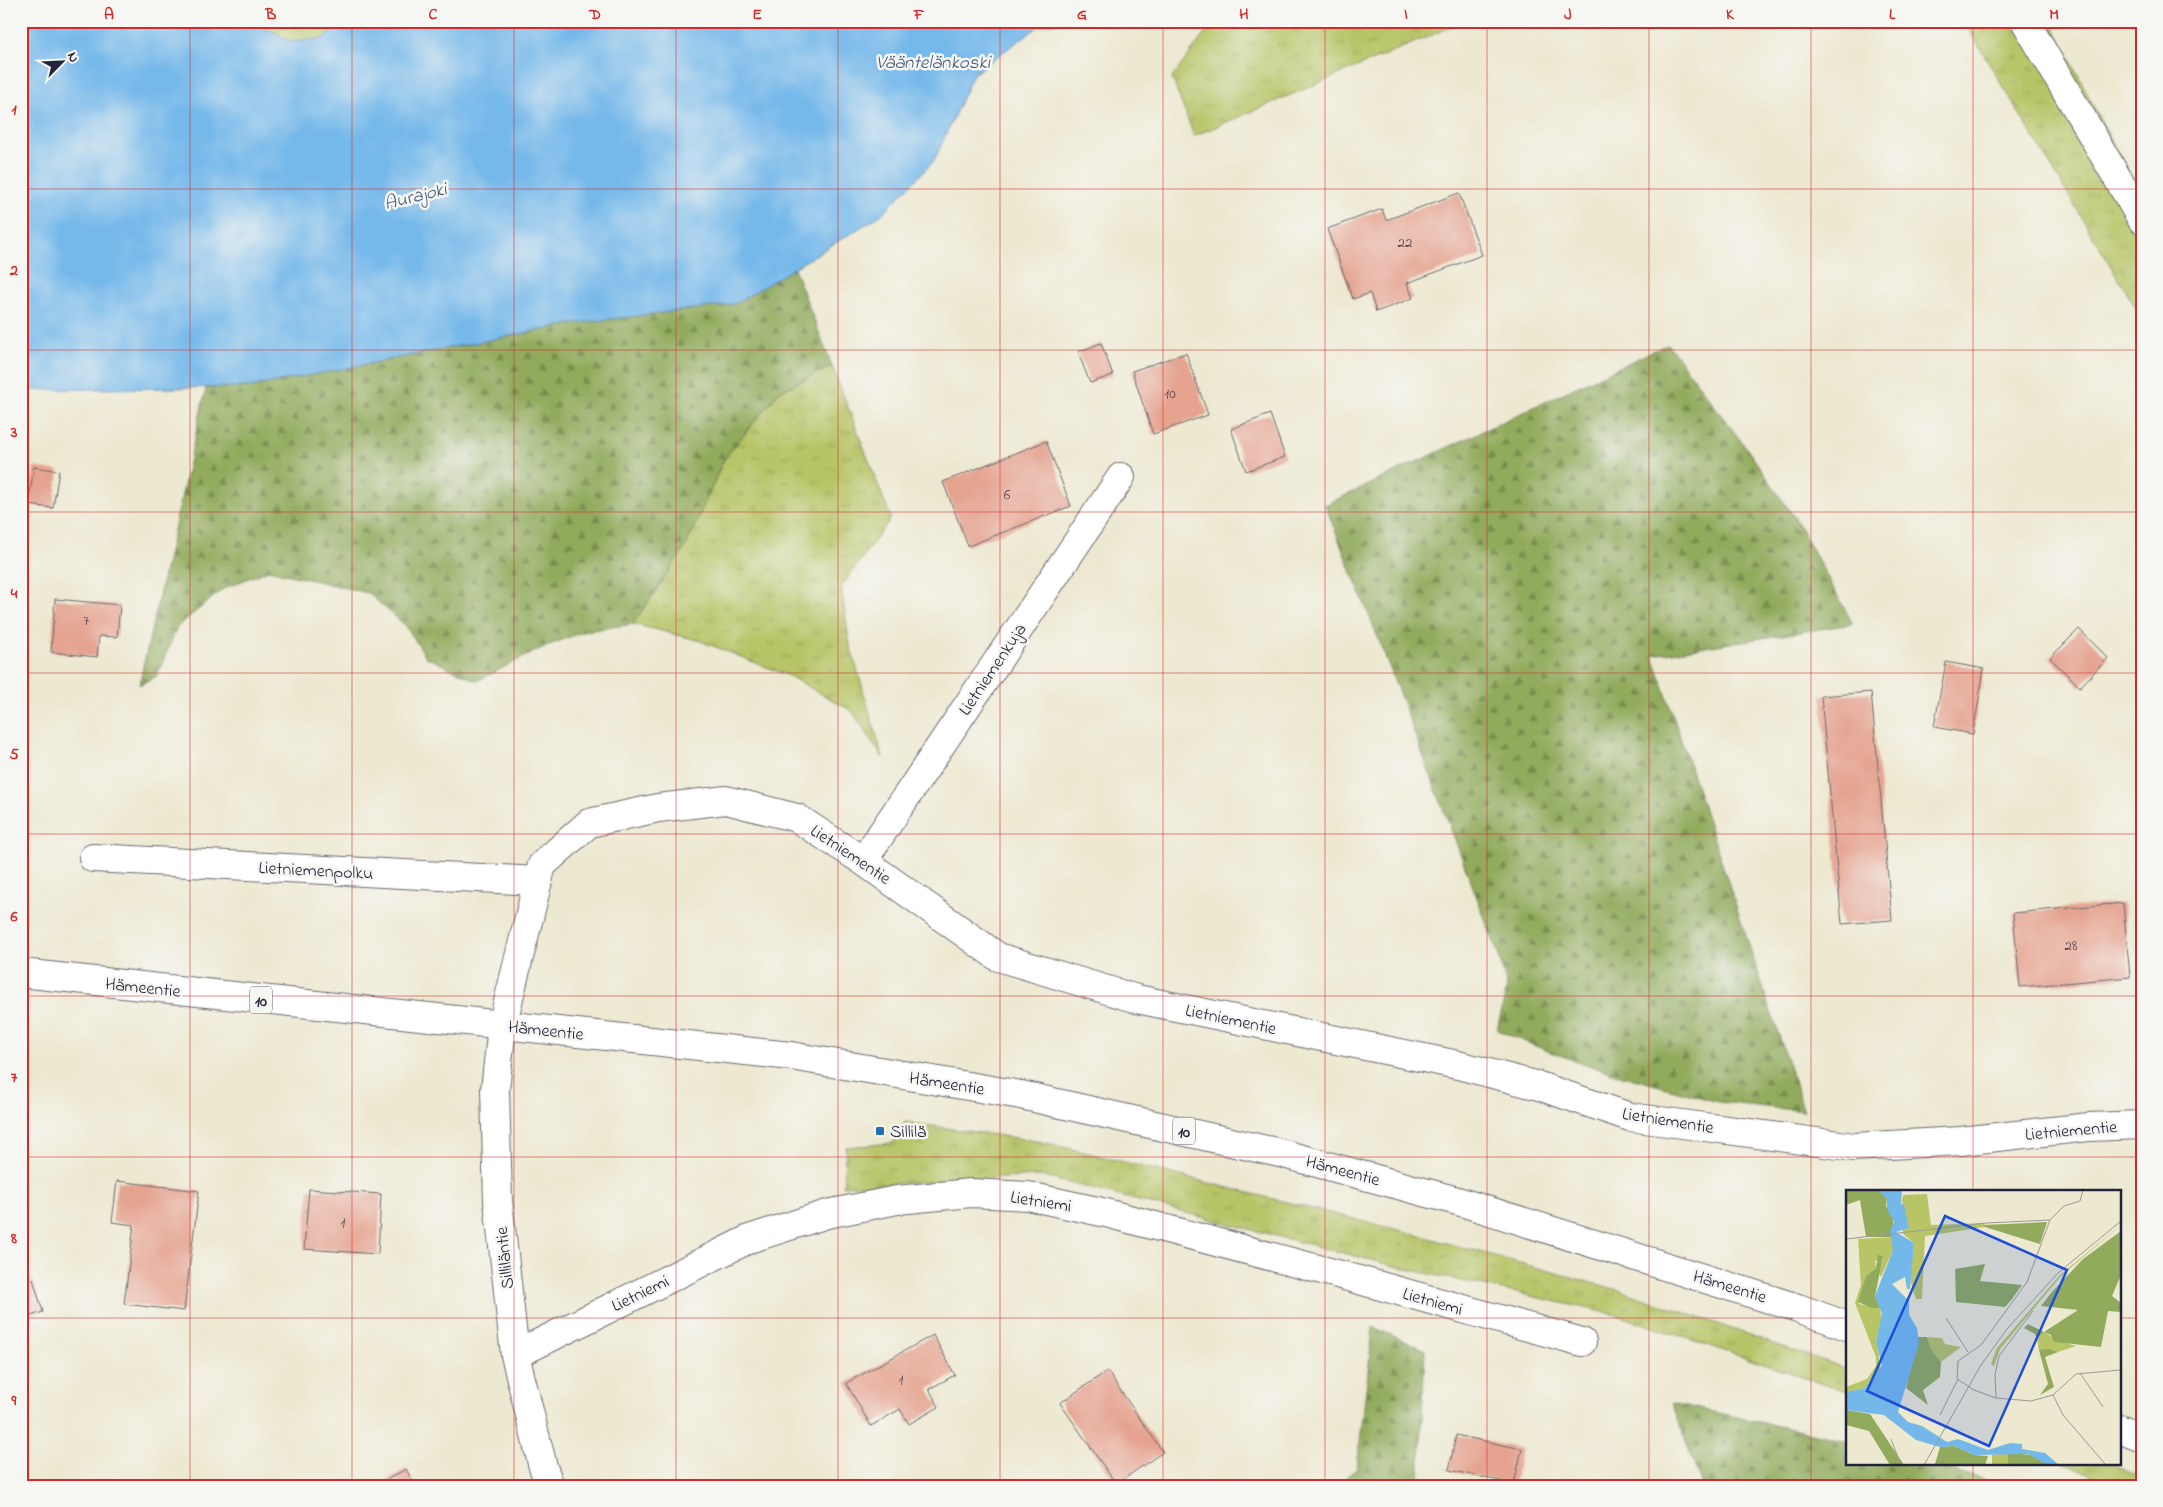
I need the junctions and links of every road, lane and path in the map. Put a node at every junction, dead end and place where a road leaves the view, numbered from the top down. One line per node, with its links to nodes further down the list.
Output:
1 (2025, 21): 2 (main road)
2 (2142, 220)
3 (1121, 477): 5 (main road, Lietniemenkuja)
4 (93, 858): 6 (main road, Lietniemenpolku)
5 (863, 861): 6 (main road, Lietniementie); 9 (main road, Lietniementie)
6 (538, 881): 8 (main road, Lietniementie)
7 (21, 973): 8 (main road, Hämeentie / 10)
8 (502, 1026): 10 (main road, Hämeentie / 10); 12 (main road, Silliläntie)
9 (2142, 1125)
10 (1846, 1326)
11 (1582, 1342): 12 (main road, Lietniemi)
12 (515, 1355): 15 (main road, Silliläntie)
13 (2120, 1429): 14 (main road)
14 (2142, 1438)
15 (550, 1486)

